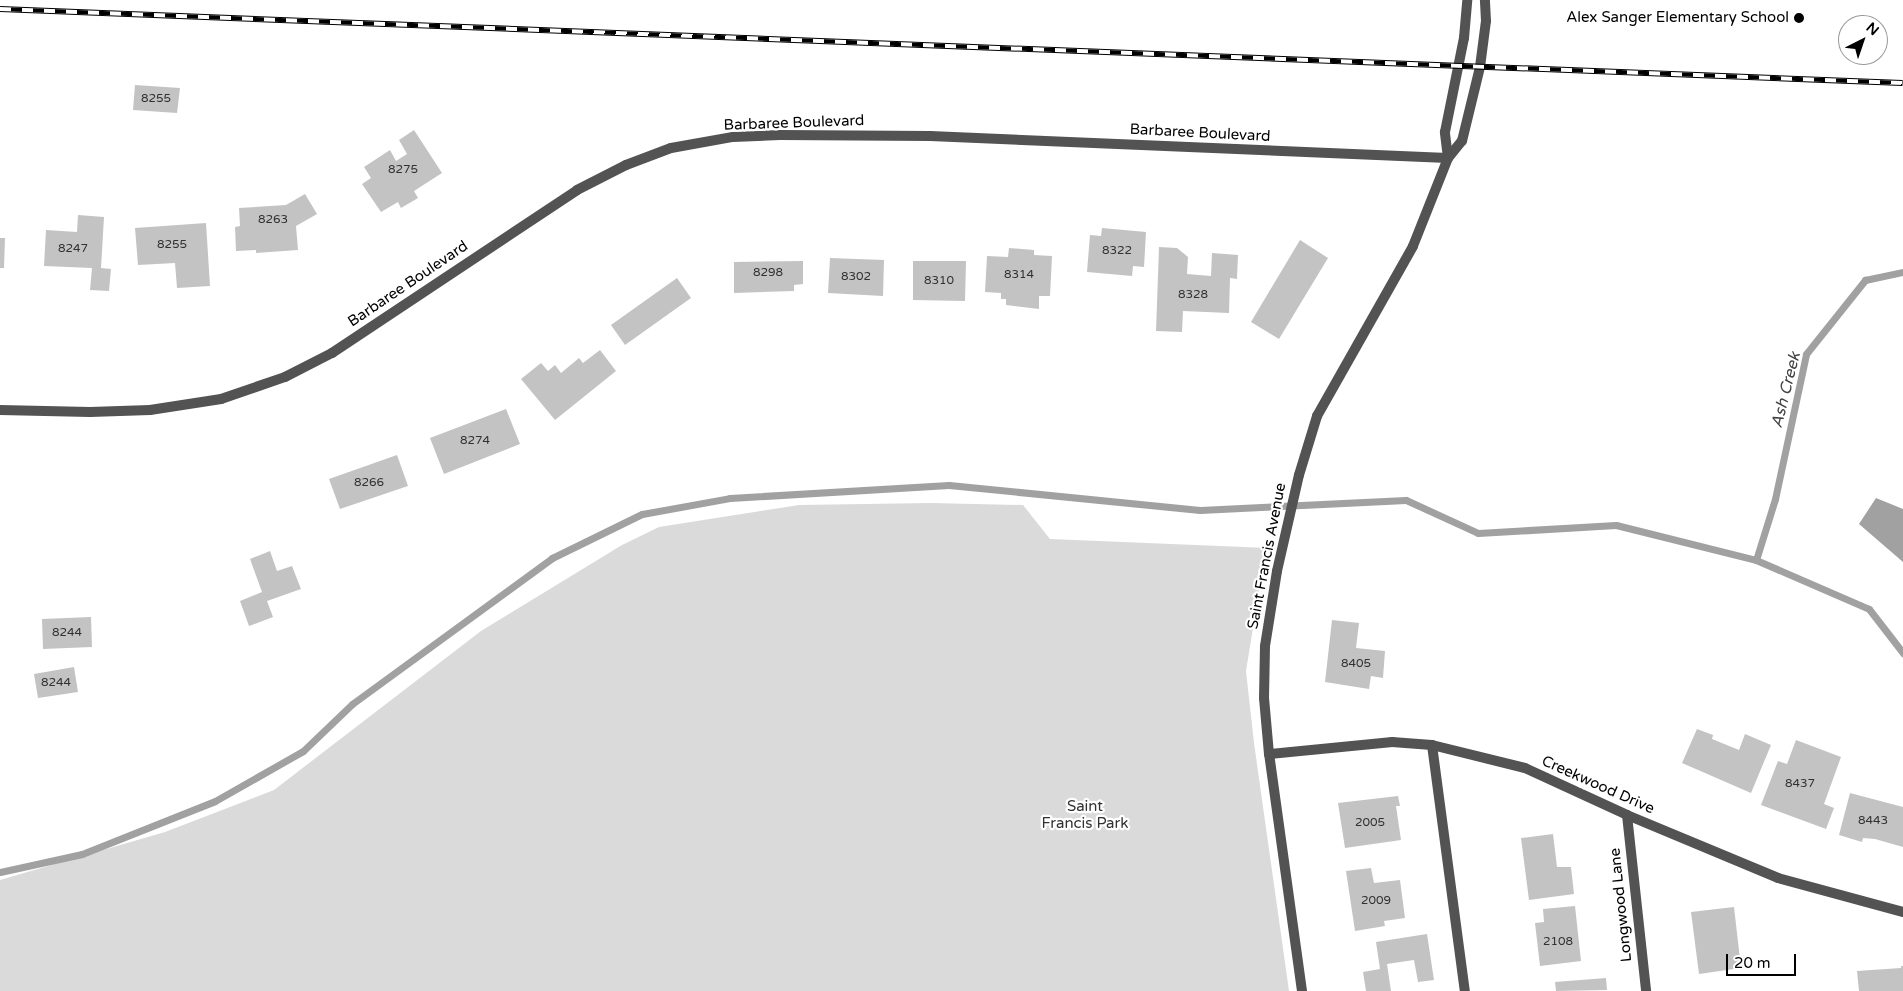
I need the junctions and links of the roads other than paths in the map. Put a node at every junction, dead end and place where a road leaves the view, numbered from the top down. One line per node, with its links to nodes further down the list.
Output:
1 (1467, 0): 3 (street, Saint Francis Avenue)
2 (1485, 0): 3 (street, Saint Francis Avenue)
3 (1448, 158): 4 (street, Barbaree Boulevard); 6 (street, Saint Francis Avenue)
4 (0, 410)
5 (1432, 745): 6 (street, Creekwood Drive); 7 (street, Creekwood Drive); 10 (street)
6 (1269, 754): 9 (street, Saint Francis Avenue)
7 (1627, 815): 8 (street, Creekwood Drive); 11 (street, Longwood Lane)
8 (1903, 912)
9 (1302, 991)
10 (1465, 991)
11 (1646, 991)

